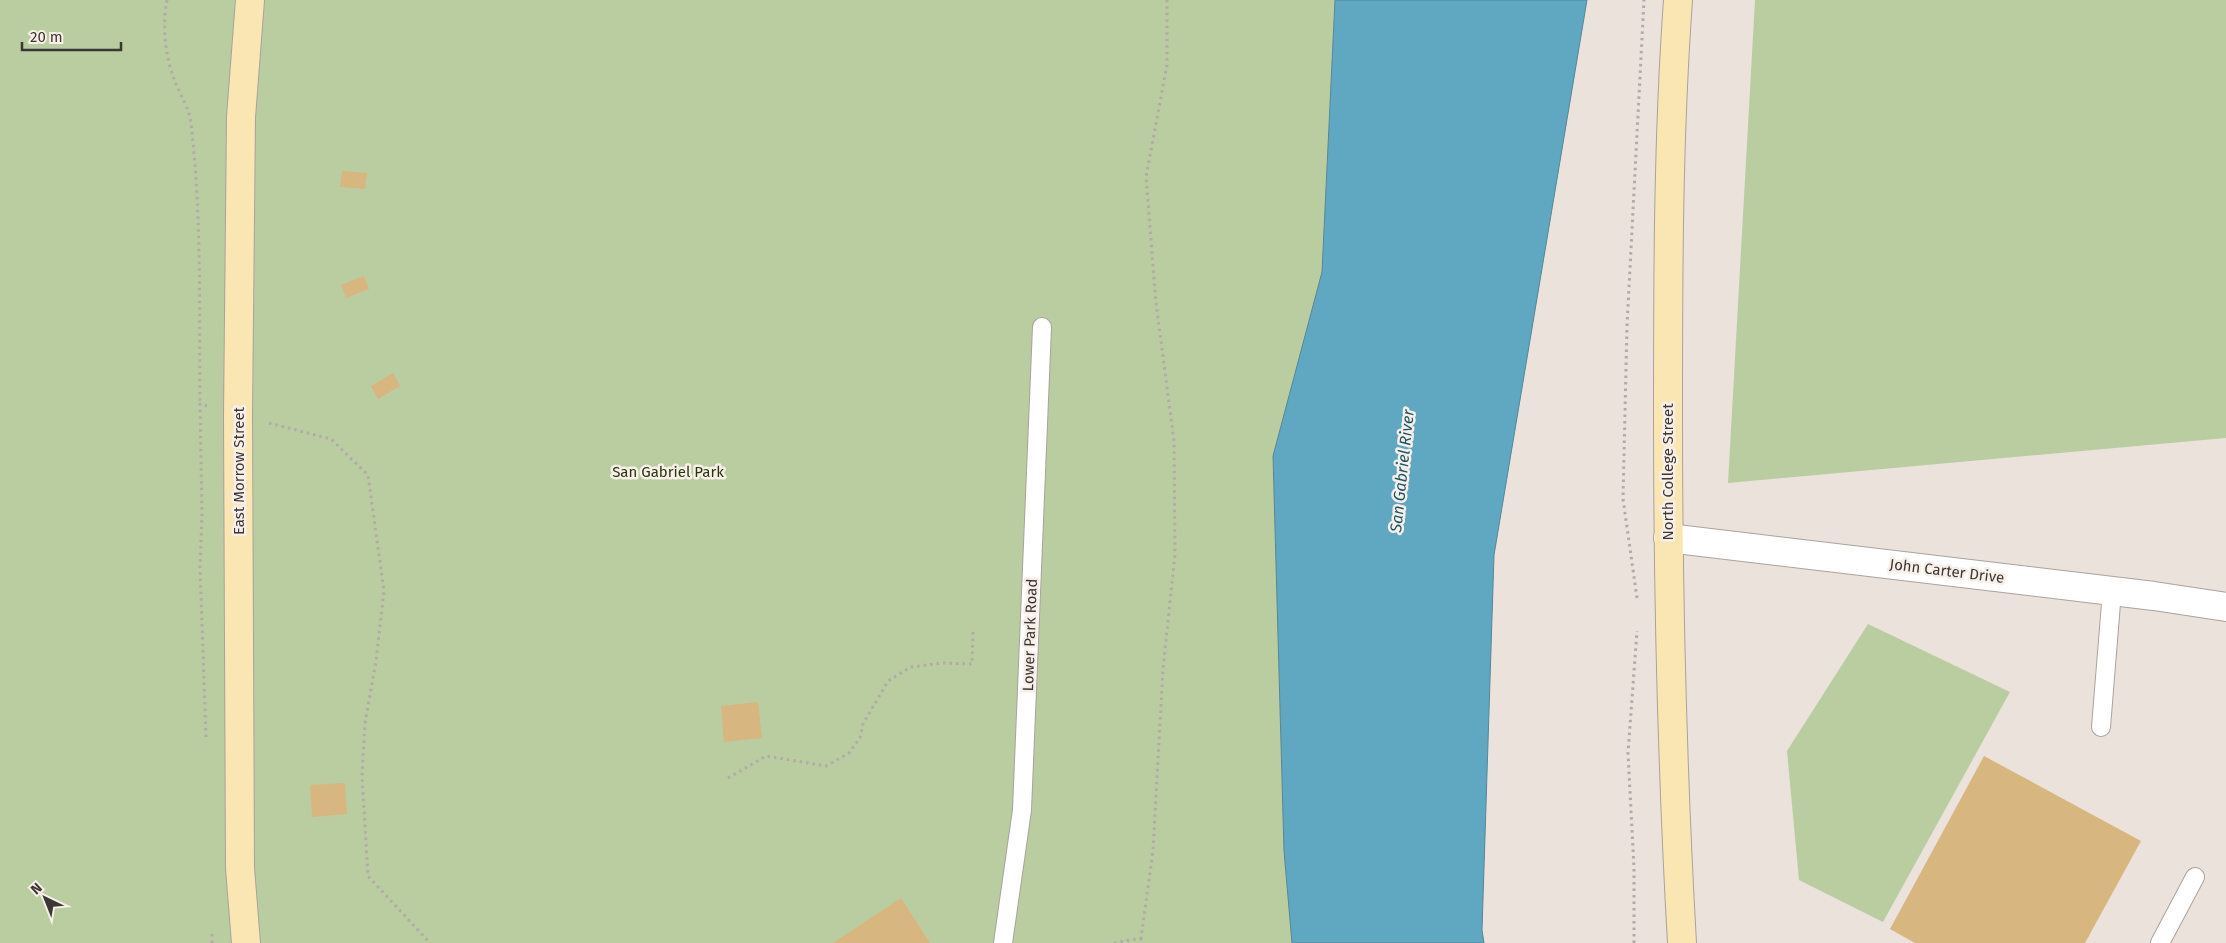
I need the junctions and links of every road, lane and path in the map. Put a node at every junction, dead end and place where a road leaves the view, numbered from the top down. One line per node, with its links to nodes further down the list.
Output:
1 (167, 0): 7 (path)
2 (250, 0): 8 (street, East Morrow Street)
3 (1167, 0): 20 (path)
4 (1644, 0): 11 (path)
5 (1678, 0): 9 (street, North College Street)
6 (1042, 327): 24 (lane, Lower Park Road)
7 (200, 404): 8 (path); 16 (path)
8 (238, 416): 22 (street, East Morrow Street); 23 (path)
9 (1668, 538): 10 (street, John Carter Drive); 28 (street, North College Street)
10 (2112, 591): 12 (street, John Carter Drive); 15 (lane)
11 (1637, 603)
12 (2226, 607)
13 (1638, 622): 27 (path)
14 (973, 632): 17 (path)
15 (2101, 727)
16 (206, 741)
17 (728, 778)
18 (2195, 877): 29 (lane)
19 (212, 927): 21 (path)
20 (1141, 938): 25 (path); 26 (path)
21 (212, 943)
22 (246, 943)
23 (430, 943)
24 (1003, 943)
25 (1114, 943)
26 (1141, 943)
27 (1634, 943)
28 (1682, 943)
29 (2160, 943)

